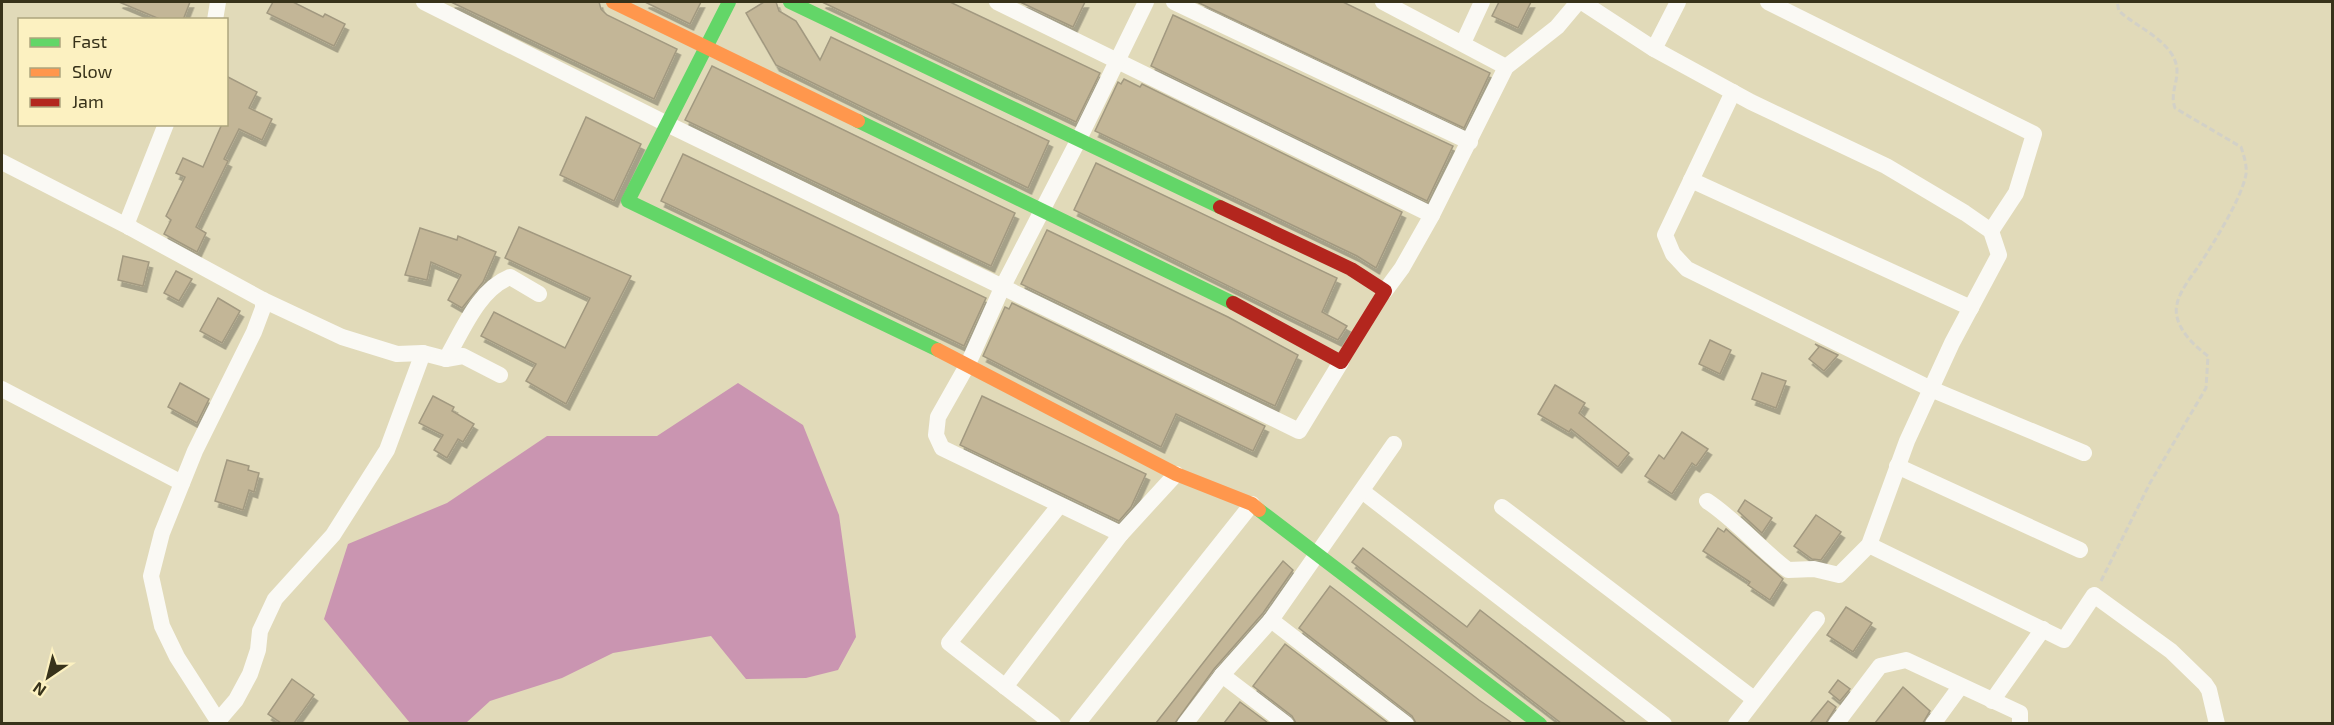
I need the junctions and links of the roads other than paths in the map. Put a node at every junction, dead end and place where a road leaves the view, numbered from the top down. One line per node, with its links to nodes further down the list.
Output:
1 (218, 2): 14 (street)
2 (424, 2): 21 (street)
3 (613, 2): 16 (street)
4 (729, 2): 16 (street)
5 (790, 2): 23 (street)
6 (997, 2): 18 (street)
7 (1146, 2): 18 (street)
8 (1173, 2): 24 (street)
9 (1383, 2): 15 (street)
10 (1482, 2): 15 (street)
11 (1580, 2): 17 (street); 19 (street)
12 (1678, 2): 17 (street)
13 (1768, 2): 30 (street)
14 (215, 18)
15 (1463, 43): 19 (street)
16 (706, 47): 21 (street); 27 (street)
17 (1654, 50): 20 (street)
18 (1117, 60): 23 (street); 28 (street)
19 (1506, 67): 24 (street)
20 (1733, 92): 26 (street); 30 (street)
21 (667, 124): 31 (street); 39 (street)
22 (165, 126): 29 (street)
23 (1079, 139): 27 (street); 32 (street)
24 (1470, 142): 28 (street)
25 (2, 162): 29 (street)
26 (1691, 180): 35 (street); 42 (street)
27 (1041, 212): 31 (street); 38 (street)
28 (1432, 215): 32 (street)
29 (129, 227): 34 (street)
30 (1991, 231): 35 (street)
31 (1002, 288): 38 (street); 39 (street)
32 (1385, 291): 38 (street)
33 (539, 294): 37 (street)
34 (263, 300): 36 (street); 47 (street)
35 (1971, 308): 42 (street)
36 (423, 353): 37 (street); 65 (street)
37 (446, 358): 40 (street)
38 (1341, 362)
39 (968, 364): 46 (street); 51 (street)
40 (500, 375)
41 (2, 389): 47 (street)
42 (1931, 389): 44 (street); 45 (street)
43 (1394, 444): 48 (street)
44 (2084, 453)
45 (1897, 466): 54 (street); 55 (street)
46 (1176, 474): 50 (street); 53 (street)
47 (182, 483): 65 (street)
48 (1362, 491): 56 (street); 72 (street)
49 (1707, 501): 54 (street)
50 (1252, 504): 56 (street); 67 (street)
51 (1059, 506): 53 (street); 61 (street)
52 (1502, 507): 63 (street)
53 (1121, 534): 61 (street)
54 (1869, 545): 59 (street)
55 (2080, 550)
56 (1316, 556): 58 (street); 71 (street)
57 (1817, 619): 63 (street)
58 (1271, 620): 60 (street); 70 (street)
59 (2043, 629): 64 (street); 77 (street)
60 (1221, 675): 68 (street); 69 (street)
61 (1005, 687): 66 (street)
62 (1960, 687): 64 (street); 74 (street); 75 (street)
63 (1754, 699): 73 (street)
64 (1992, 701): 76 (street)
65 (219, 722)
66 (1053, 723)
67 (1077, 723)
68 (1185, 723)
69 (1286, 723)
70 (1406, 723)
71 (1540, 723)
72 (1664, 723)
73 (1736, 723)
74 (1836, 723)
75 (1933, 723)
76 (2020, 723)
77 (2217, 723)

